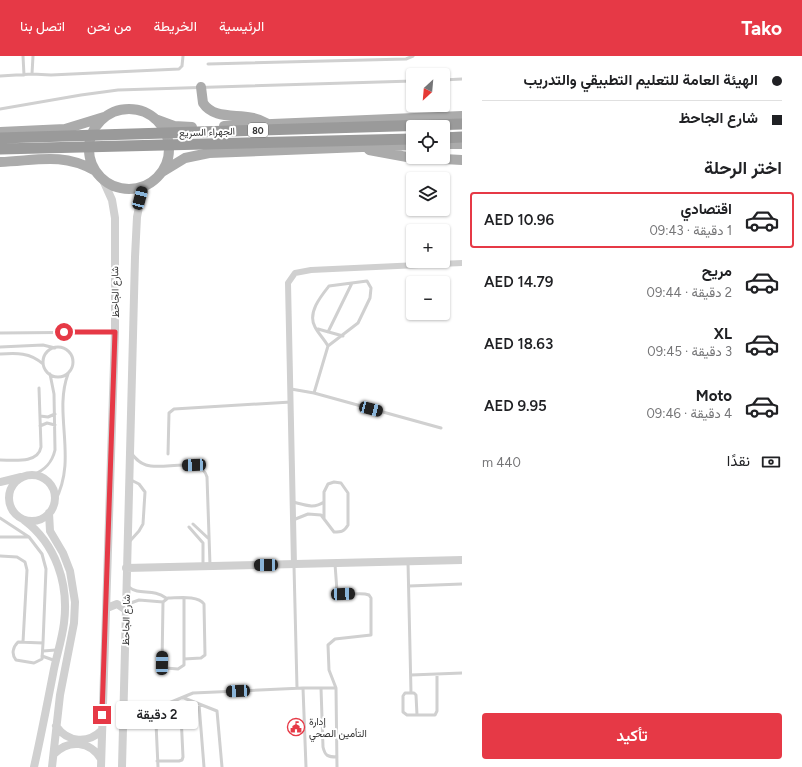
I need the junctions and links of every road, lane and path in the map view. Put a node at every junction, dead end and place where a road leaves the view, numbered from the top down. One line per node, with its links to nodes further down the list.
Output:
1 (23, 56): 7 (lane)
2 (33, 56): 6 (lane)
3 (183, 56): 6 (lane)
4 (413, 56): 5 (lane)
5 (208, 64)
6 (32, 74): 7 (lane)
7 (24, 75): 8 (lane)
8 (0, 76)
9 (462, 79): 10 (lane)
10 (450, 80)
11 (406, 81): 12 (lane)
12 (201, 87): 13 (lane); 17 (main road)
13 (0, 109)
14 (462, 116): 17 (main road, الجهراء السريع)
15 (104, 117): 16 (main road); 19 (main road); 31 (main road)
16 (155, 119): 17 (main road, الجهراء السريع); 32 (main road)
17 (267, 124)
18 (462, 124): 21 (highway, الجهراء السريع / 80)
19 (0, 132)
20 (462, 137): 22 (highway)
21 (0, 138)
22 (450, 138)
23 (406, 139): 28 (highway, الجهراء السريع / 80)
24 (450, 144): 25 (main road)
25 (462, 144)
26 (406, 145): 27 (main road)
27 (358, 147): 29 (main road); 32 (main road)
28 (0, 149)
29 (462, 160)
30 (0, 162): 31 (main road)
31 (94, 170): 33 (main road)
32 (162, 172): 34 (main road)
33 (103, 180): 34 (main road); 38 (street, شارع الجاحظ)
34 (143, 187): 58 (street, شارع الجاحظ)
35 (462, 263): 50 (street)
36 (352, 283): 37 (lane); 39 (lane); 41 (lane)
37 (317, 329): 39 (lane); 43 (lane)
38 (115, 332): 40 (lane); 94 (street, شارع الجاحظ)
39 (328, 332): 41 (lane)
40 (0, 333)
41 (343, 336): 43 (lane)
42 (0, 346): 44 (lane)
43 (328, 346): 51 (lane)
44 (55, 348): 46 (lane); 48 (lane)
45 (0, 354): 46 (lane)
46 (43, 364): 47 (lane)
47 (50, 374): 48 (lane); 53 (lane)
48 (68, 374): 66 (lane)
49 (38, 388): 54 (lane)
50 (291, 389): 51 (lane); 52 (street)
51 (314, 393): 57 (lane)
52 (291, 402): 59 (lane); 68 (street)
53 (55, 414): 54 (lane); 56 (lane)
54 (40, 416): 55 (lane)
55 (40, 426): 56 (lane); 60 (lane)
56 (55, 426): 61 (lane)
57 (441, 428)
58 (129, 450): 63 (street, شارع الجاحظ); 79 (lane)
59 (168, 454)
60 (0, 460)
61 (33, 475): 62 (street); 66 (street)
62 (24, 477): 64 (street); 67 (street)
63 (129, 480): 80 (street, شارع الجاحظ); 80 (lane)
64 (0, 482)
65 (0, 495): 67 (street)
66 (55, 501): 70 (street)
67 (9, 502): 73 (street)
68 (293, 502): 69 (lane); 74 (street)
69 (324, 502): 72 (lane); 72 (lane)
70 (49, 513): 73 (street); 119 (street)
71 (0, 518): 78 (lane)
72 (324, 518): 74 (lane)
73 (24, 520): 99 (street)
74 (293, 520): 85 (street)
75 (193, 524): 79 (lane)
76 (189, 527): 86 (lane)
77 (0, 537): 78 (lane)
78 (29, 537): 97 (lane)
79 (209, 539): 86 (lane)
80 (129, 542): 87 (street, شارع الجاحظ)
81 (0, 556): 96 (lane)
82 (462, 560): 83 (street)
83 (408, 561): 84 (street); 90 (lane)
84 (335, 563): 85 (street); 109 (lane)
85 (294, 565): 86 (street); 106 (lane)
86 (206, 567): 87 (street)
87 (126, 568): 89 (street, شارع الجاحظ)
88 (462, 584): 90 (lane)
89 (126, 585): 91 (lane); 95 (street, شارع الجاحظ)
90 (409, 586): 105 (lane)
91 (166, 598): 92 (lane); 93 (lane)
92 (184, 598): 101 (lane); 101 (lane)
93 (163, 602): 95 (lane); 101 (lane)
94 (107, 608): 95 (street); 120 (street, شارع الجاحظ)
95 (126, 608): 114 (street, شارع الجاحظ)
96 (23, 642): 97 (lane); 100 (lane)
97 (42, 643): 98 (lane)
98 (43, 650): 99 (lane); 100 (lane)
99 (58, 650): 102 (street)
100 (42, 656): 102 (lane)
101 (184, 659)
102 (56, 661): 125 (street)
103 (437, 674): 104 (lane); 105 (lane); 116 (lane)
104 (462, 674)
105 (411, 675): 110 (lane)
106 (297, 688): 107 (lane); 111 (lane)
107 (303, 688): 108 (lane); 131 (lane)
108 (321, 688): 109 (lane); 122 (lane)
109 (336, 688): 122 (lane)
110 (411, 693): 116 (lane); 116 (lane)
111 (184, 698): 112 (lane); 113 (lane)
112 (177, 701): 114 (lane); 115 (lane)
113 (199, 704): 129 (lane); 130 (lane)
114 (124, 709): 117 (street, شارع الجاحظ)
115 (179, 712): 118 (lane); 123 (lane)
116 (417, 715)
117 (123, 721): 118 (lane); 127 (street, شارع الجاحظ)
118 (156, 723): 123 (lane)
119 (56, 726): 120 (street); 121 (street)
120 (102, 730): 124 (street, شارع الجاحظ)
121 (54, 754): 124 (street); 126 (street)
122 (337, 757): 132 (lane)
123 (157, 761): 128 (lane)
124 (101, 763)
125 (34, 767)
126 (52, 767)
127 (122, 767)
128 (158, 767)
129 (204, 767)
130 (222, 767)
131 (306, 767)
132 (337, 767)

